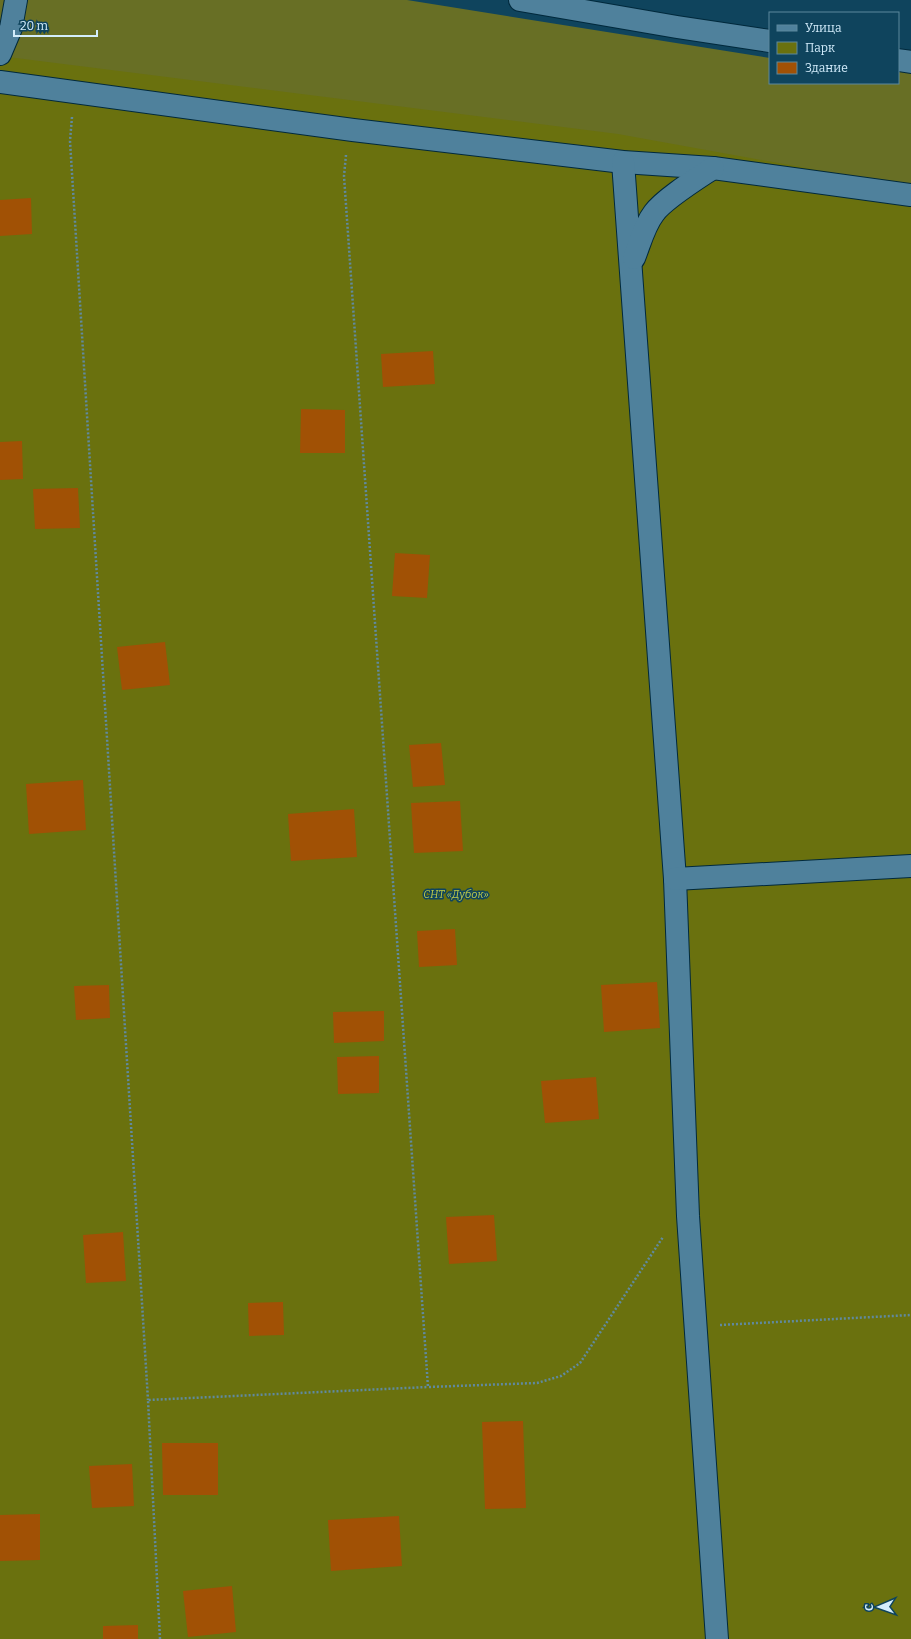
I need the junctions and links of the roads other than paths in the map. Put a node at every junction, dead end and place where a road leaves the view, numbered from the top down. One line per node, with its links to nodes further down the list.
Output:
1 (16, 0): 5 (street)
2 (520, 0): 3 (street)
3 (601, 7): 4 (street)
4 (769, 41)
5 (0, 54)
6 (899, 60): 7 (street)
7 (911, 62)
8 (0, 82): 9 (street)
9 (623, 162): 10 (street); 12 (street)
10 (714, 168): 11 (street); 12 (street)
11 (911, 195)
12 (632, 264): 14 (street)
13 (911, 866): 14 (street)
14 (675, 879): 15 (street)
15 (717, 1639)

